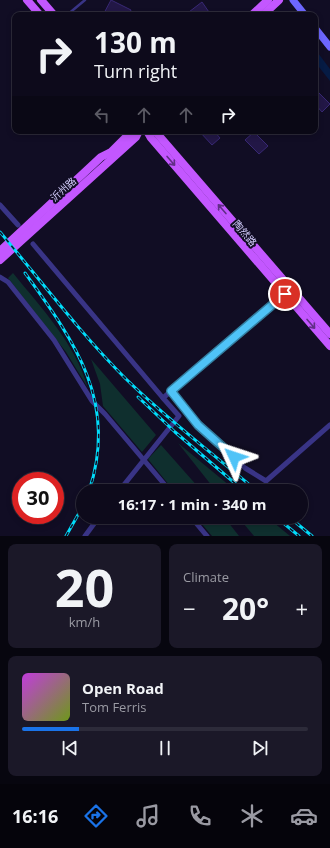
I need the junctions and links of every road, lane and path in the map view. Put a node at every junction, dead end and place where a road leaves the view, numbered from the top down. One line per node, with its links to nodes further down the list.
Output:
1 (27, 0): 7 (main road)
2 (41, 0): 8 (main road)
3 (85, 0): 9 (lane)
4 (268, 0): 10 (main road)
5 (279, 0): 11 (main road)
6 (293, 0): 12 (street)
7 (37, 12)
8 (51, 12)
9 (71, 12)
10 (255, 12)
11 (266, 12)
12 (303, 12)
13 (318, 32): 14 (street)
14 (330, 47)
15 (129, 134): 19 (main road, 沂州路)
16 (138, 134): 19 (main road, 沂州路)
17 (149, 134): 26 (main road, 陶然路, one-way to 26)
18 (158, 134): 28 (main road, 陶然路, one-way to 18)
19 (111, 156): 23 (main road); 24 (main road, 沂州路); 25 (main road, 沂州路); 27 (main road)
20 (0, 206): 21 (street)
21 (18, 225)
22 (33, 244): 36 (street)
23 (0, 251)
24 (0, 256)
25 (0, 260)
26 (259, 264): 28 (main road); 30 (main road, 陶然路)
27 (0, 266)
28 (279, 276): 32 (main road, 陶然路)
29 (0, 277): 38 (street)
30 (285, 294): 31 (main road, 陶然路); 35 (street)
31 (296, 306): 32 (main road); 34 (main road, 陶然路, one-way to 34)
32 (312, 314): 33 (main road, 陶然路)
33 (330, 334)
34 (330, 346)
35 (171, 391): 36 (street); 37 (street)
36 (163, 398): 38 (street)
37 (330, 425)
38 (144, 460): 39 (street); 40 (street)
39 (125, 484)
40 (164, 484)
41 (94, 524): 43 (street)
42 (197, 524): 44 (street)
43 (85, 536)
44 (207, 536)

